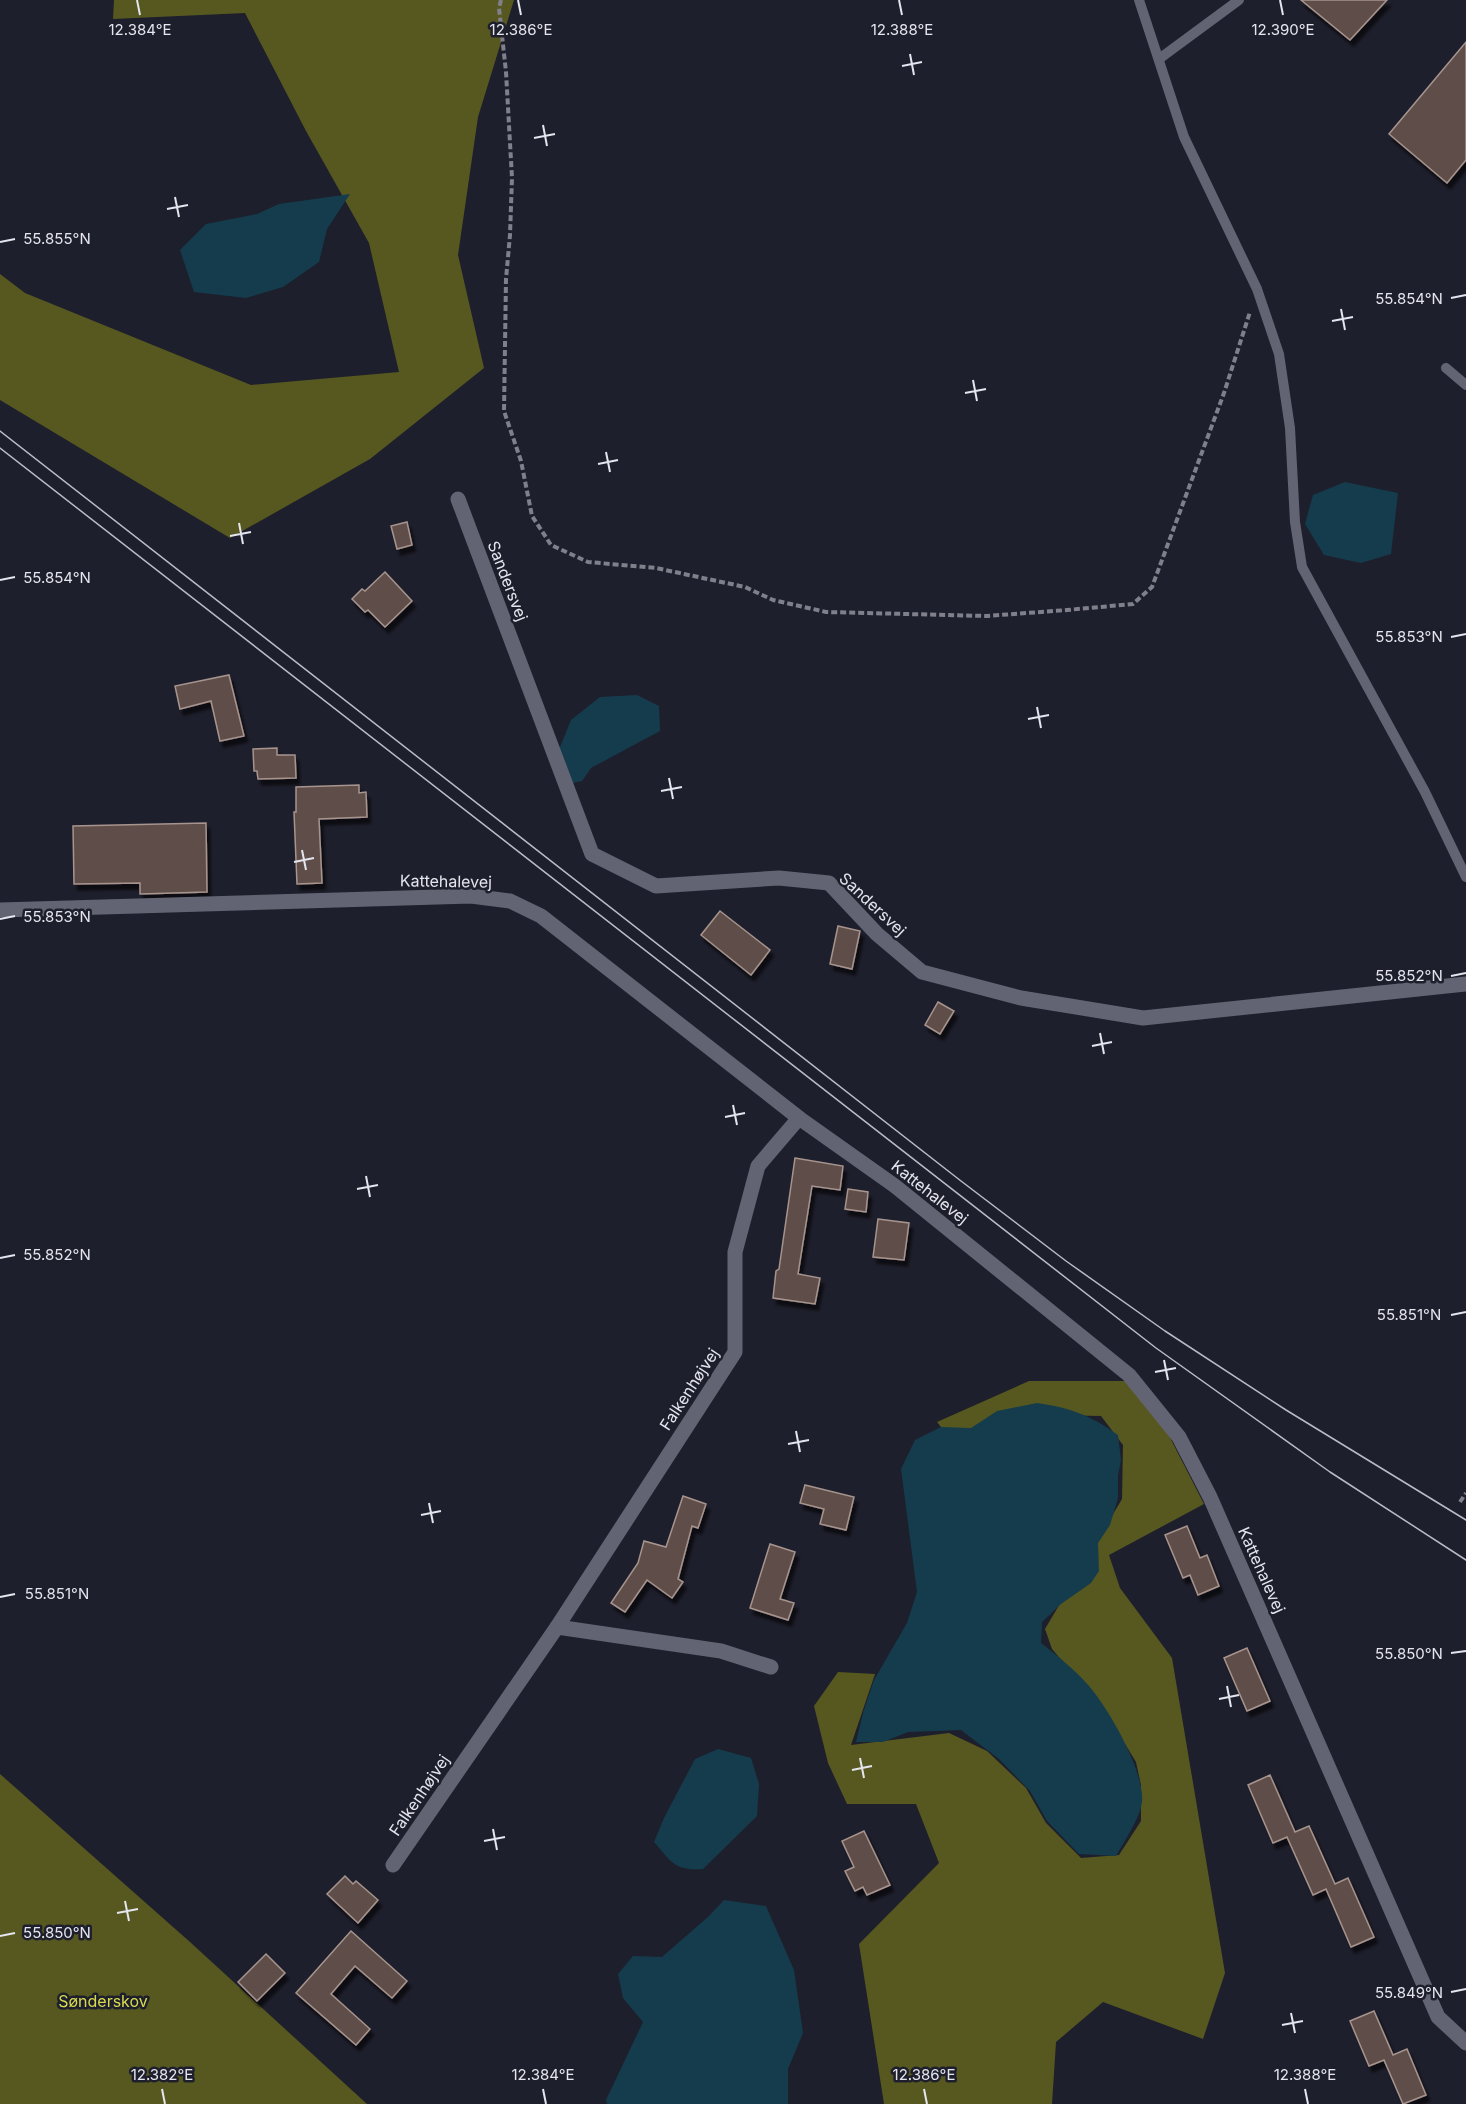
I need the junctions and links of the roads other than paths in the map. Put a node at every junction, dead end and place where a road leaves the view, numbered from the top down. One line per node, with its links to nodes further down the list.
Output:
1 (1139, 0): 3 (lane)
2 (1239, 0): 3 (lane)
3 (1159, 59): 7 (lane)
4 (1446, 368): 5 (lane)
5 (1466, 385)
6 (458, 499): 9 (street, Sandersvej)
7 (1466, 877)
8 (0, 910): 10 (street, Kattehalevej)
9 (1466, 984)
10 (799, 1118): 11 (street, Falkenhøjvej); 14 (street, Kattehalevej)
11 (556, 1627): 12 (street); 13 (street, Falkenhøjvej)
12 (771, 1667)
13 (393, 1865)
14 (1466, 2043)

